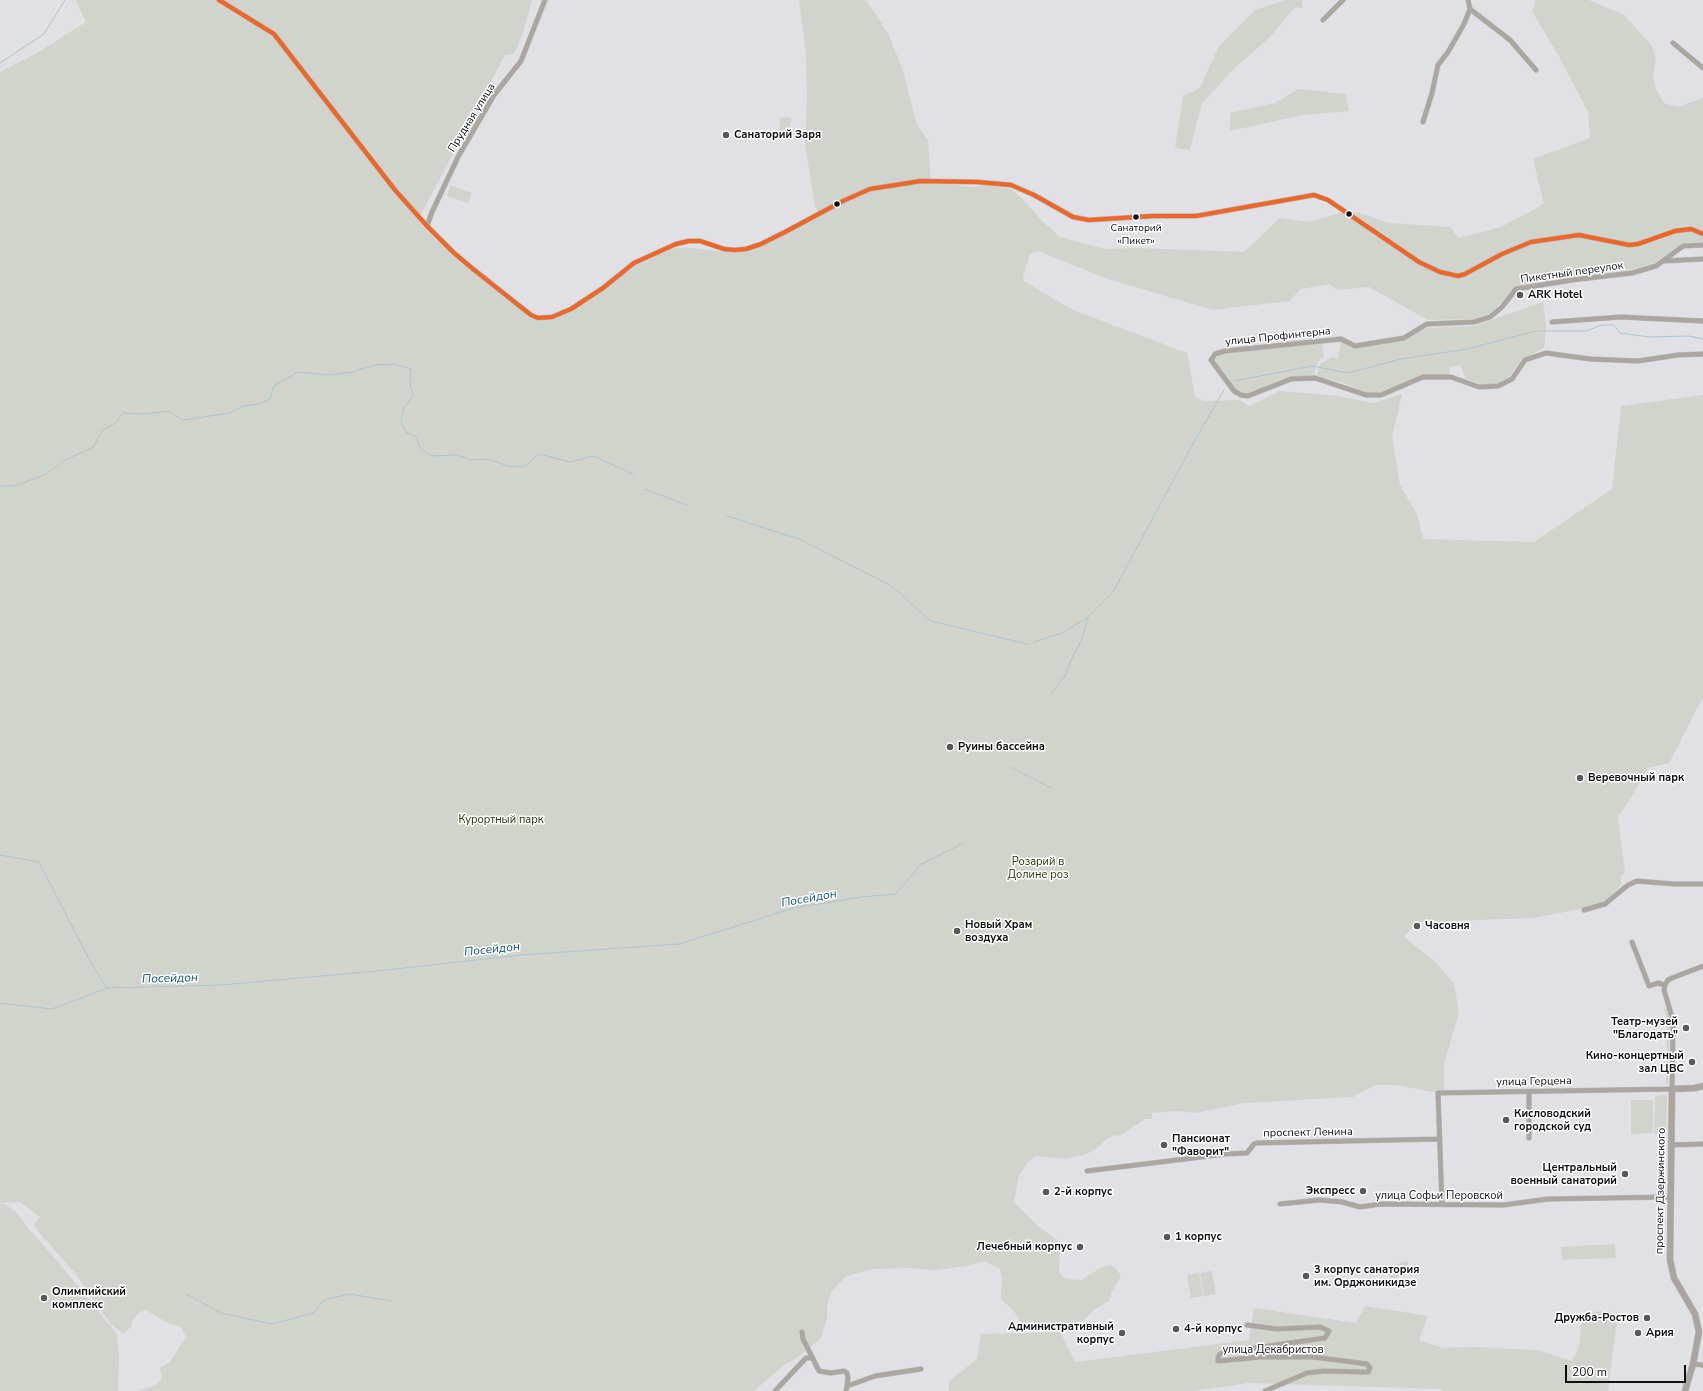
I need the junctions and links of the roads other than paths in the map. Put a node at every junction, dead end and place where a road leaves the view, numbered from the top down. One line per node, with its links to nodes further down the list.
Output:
1 (219, 0): 11 (street)
2 (545, 0): 11 (street, Прудная улица)
3 (1343, 0): 6 (street)
4 (1468, 0): 5 (street)
5 (1470, 9): 9 (street); 10 (street)
6 (1323, 20)
7 (1673, 43): 8 (street)
8 (1703, 68)
9 (1536, 70)
10 (1423, 122)
11 (427, 226): 12 (street)
12 (1703, 234)
13 (1703, 245): 15 (street, Пикетный переулок)
14 (1703, 259): 15 (street, Пикетный переулок)
15 (1663, 261): 18 (street, Пикетный переулок)
16 (1703, 321): 17 (street)
17 (1552, 322)
18 (1355, 346): 19 (street, улица Профинтерна)
19 (1703, 354)
20 (1703, 884): 21 (street)
21 (1584, 910)
22 (1632, 942): 24 (street)
23 (1703, 966): 24 (street)
24 (1665, 984): 26 (street, проспект Дзержинского)
25 (1703, 1086): 26 (main road, улица Герцена)
26 (1672, 1089): 27 (street, улица Герцена); 31 (main road, проспект Дзержинского)
27 (1529, 1092): 28 (street); 29 (street, улица Герцена)
28 (1529, 1138)
29 (1439, 1139): 32 (street, проспект Ленина); 35 (street)
30 (1703, 1144): 31 (street)
31 (1672, 1145): 33 (main road, проспект Дзержинского)
32 (1087, 1171)
33 (1670, 1197): 35 (street, улица Софьи Перовской); 39 (main road, проспект Дзержинского)
34 (1280, 1204): 35 (street, улица Софьи Перовской)
35 (1442, 1204)
36 (1247, 1326): 44 (street, улица Декабристов)
37 (802, 1332): 38 (street)
38 (812, 1358): 42 (street); 43 (street)
39 (1694, 1364): 40 (street); 45 (main road, проспект Дзержинского)
40 (1703, 1364)
41 (921, 1369): 42 (street)
42 (846, 1388)
43 (776, 1391)
44 (1265, 1391)
45 (1685, 1391)

